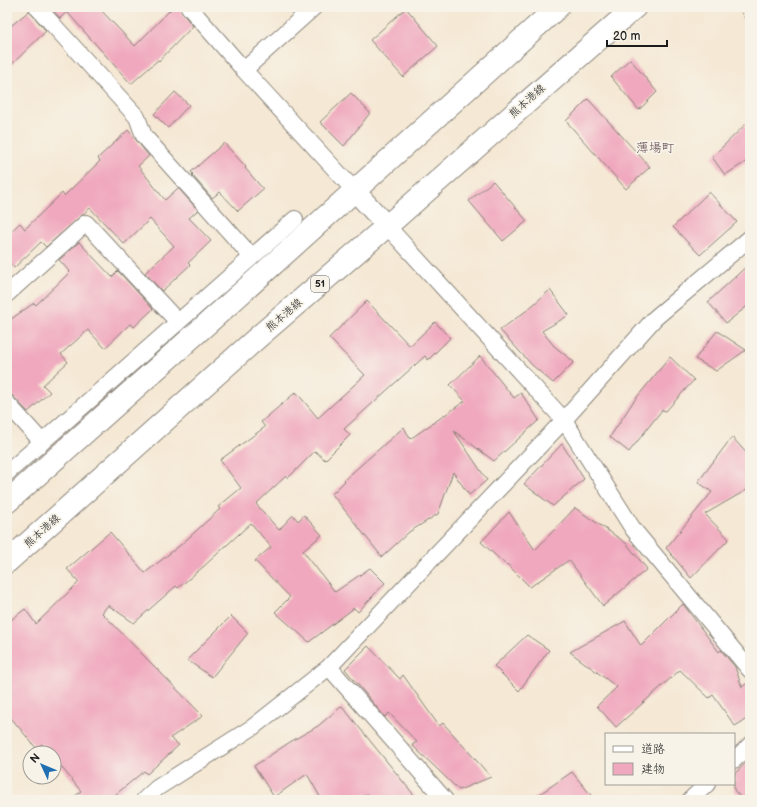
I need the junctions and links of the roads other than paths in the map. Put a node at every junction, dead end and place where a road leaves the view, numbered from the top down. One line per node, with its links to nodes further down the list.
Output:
1 (37, 7): 11 (street)
2 (189, 7): 6 (street)
3 (314, 7): 6 (street)
4 (558, 7): 7 (main road)
5 (635, 7): 9 (main road, 熊本港線 / 51)
6 (244, 70): 7 (street)
7 (354, 190): 9 (street); 18 (main road)
8 (295, 220): 11 (street)
9 (387, 226): 15 (street); 19 (main road, 熊本港線 / 51)
10 (750, 238): 15 (street)
11 (252, 258): 13 (street)
12 (7, 294): 13 (street)
13 (178, 322): 16 (street)
14 (7, 403): 16 (street)
15 (564, 420): 20 (street); 21 (street)
16 (42, 442): 17 (street)
17 (7, 473)
18 (7, 502)
19 (7, 562)
20 (329, 667): 25 (street); 26 (street)
21 (750, 670)
22 (750, 745): 23 (street)
23 (735, 759)
24 (706, 785): 27 (street)
25 (144, 800)
26 (445, 800)
27 (690, 800)

